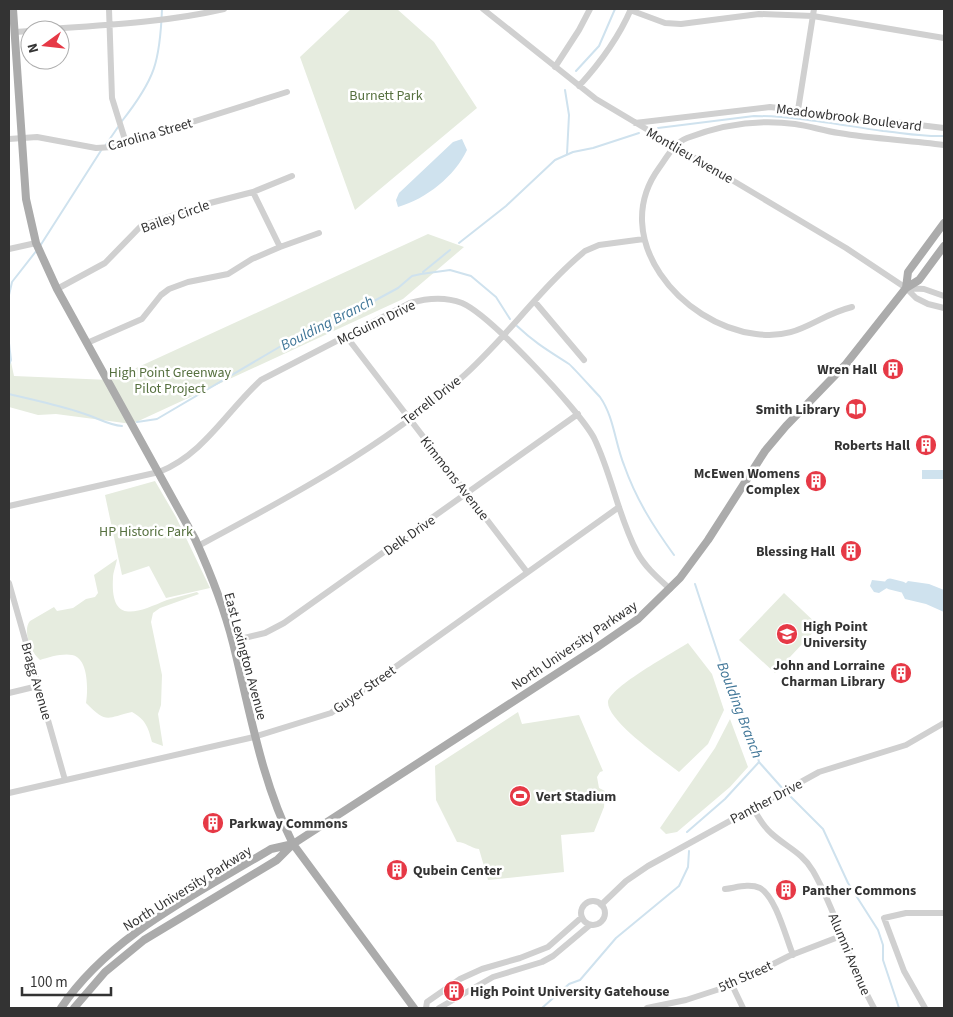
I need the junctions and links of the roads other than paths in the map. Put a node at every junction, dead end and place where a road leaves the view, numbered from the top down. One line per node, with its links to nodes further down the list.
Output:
1 (13, 9): 12 (main road, East Lexington Avenue)
2 (109, 9): 10 (street)
3 (224, 9): 7 (street)
4 (483, 9): 15 (street, Montlieu Avenue)
5 (590, 9): 15 (street)
6 (814, 9): 9 (street)
7 (214, 10): 10 (street)
8 (631, 10): 9 (street); 16 (street)
9 (813, 16): 14 (street); 18 (street)
10 (109, 25): 11 (street); 23 (street)
11 (70, 28)
12 (15, 32): 13 (street); 21 (main road, East Lexington Avenue)
13 (20, 32)
14 (944, 38)
15 (554, 67): 16 (street, Montlieu Avenue)
16 (579, 86): 19 (street, Montlieu Avenue)
17 (288, 92): 23 (street, Carolina Street)
18 (798, 110): 19 (street, Meadowbrook Boulevard); 20 (street, Meadowbrook Boulevard)
19 (635, 123): 24 (street, Montlieu Avenue)
20 (944, 128)
21 (21, 138): 22 (street, Carolina Street); 23 (street, Carolina Street); 31 (main road, East Lexington Avenue)
22 (9, 139)
23 (126, 143)
24 (675, 145): 25 (street, Meadowbrook Boulevard); 30 (street); 35 (street, Montlieu Avenue)
25 (944, 145)
26 (292, 176): 27 (street, Bailey Circle)
27 (253, 192): 32 (street); 36 (street, Bailey Circle)
28 (944, 223): 35 (main road, North University Parkway)
29 (319, 233): 32 (street)
30 (644, 239): 38 (street, Terrell Drive); 39 (street)
31 (36, 243): 34 (street); 36 (main road, East Lexington Avenue)
32 (280, 246): 43 (street)
33 (944, 246): 35 (main road, North University Parkway)
34 (9, 249)
35 (906, 288): 37 (street); 40 (street, Montlieu Avenue); 54 (main road, North University Parkway)
36 (57, 289): 43 (main road, East Lexington Avenue)
37 (944, 296)
38 (535, 302): 41 (street, Terrell Drive); 44 (street)
39 (852, 307)
40 (944, 308)
41 (502, 335): 42 (street, McGuinn Drive); 45 (street, McGuinn Drive); 46 (street, Terrell Drive)
42 (346, 336): 46 (street, Kimmons Avenue); 47 (street, McGuinn Drive)
43 (87, 343): 47 (main road, East Lexington Avenue)
44 (584, 360)
45 (578, 414): 48 (street, Delk Drive); 50 (street, McGuinn Drive)
46 (408, 418): 48 (street, Kimmons Avenue); 51 (street, Terrell Drive)
47 (159, 472): 49 (street, McGuinn Drive); 51 (main road, East Lexington Avenue)
48 (467, 493): 52 (street, Kimmons Avenue); 55 (street, Delk Drive)
49 (9, 506)
50 (619, 507): 52 (street, Guyer Street); 54 (street, McGuinn Drive)
51 (198, 546): 55 (main road, East Lexington Avenue)
52 (527, 572): 59 (street, Guyer Street)
53 (9, 583): 56 (street, Bragg Avenue)
54 (670, 589): 63 (main road, North University Parkway)
55 (232, 641): 59 (main road, East Lexington Avenue)
56 (38, 686): 57 (street); 60 (street, Bragg Avenue)
57 (9, 693)
58 (944, 723): 62 (street, Panther Drive)
59 (254, 737): 60 (street, Guyer Street); 63 (main road, East Lexington Avenue)
60 (65, 780): 61 (street, Guyer Street)
61 (9, 793)
62 (753, 808): 65 (street, Panther Drive); 69 (street, Alumni Avenue)
63 (293, 844): 72 (main road, North University Parkway); 73 (main road, North University Parkway); 74 (main road, East Lexington Avenue)
64 (724, 889): 70 (street)
65 (602, 905): 67 (street); 68 (street)
66 (944, 913): 80 (street)
67 (582, 917): 68 (street); 75 (street)
68 (590, 925): 76 (street)
69 (841, 936): 70 (street, 5th Street); 79 (street, Alumni Avenue)
70 (793, 955): 71 (street, 5th Street)
71 (732, 985): 77 (street, 5th Street); 78 (street)
72 (63, 1006)
73 (74, 1008)
74 (414, 1008)
75 (426, 1008)
76 (439, 1008)
77 (647, 1008)
78 (743, 1008)
79 (874, 1008)
80 (925, 1008)

